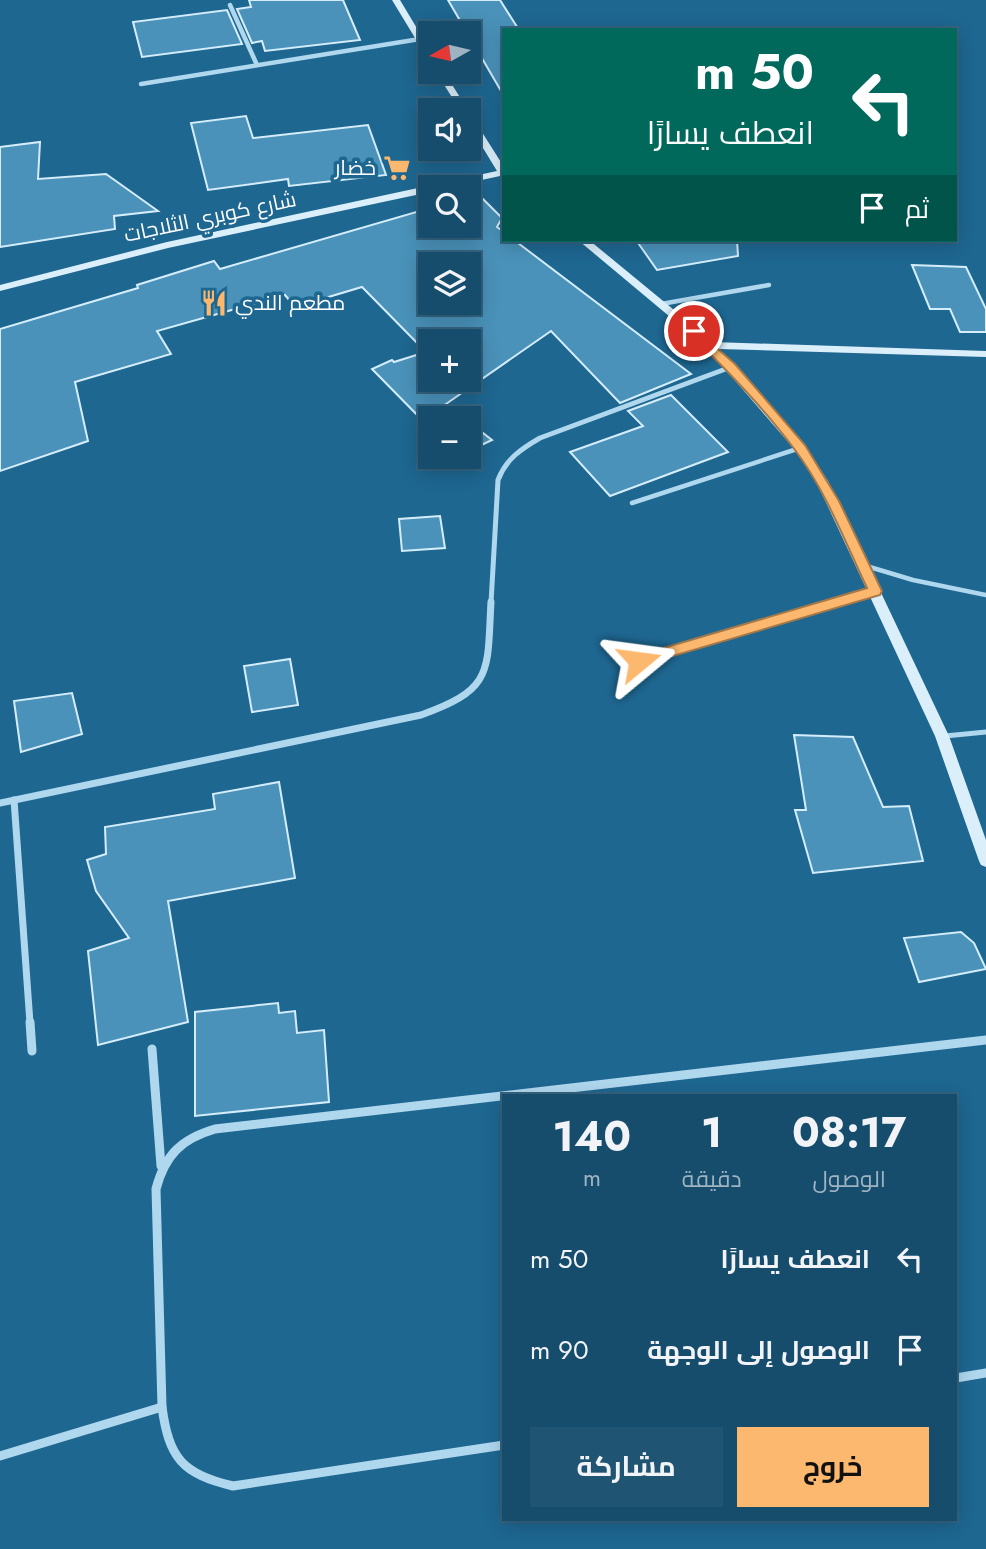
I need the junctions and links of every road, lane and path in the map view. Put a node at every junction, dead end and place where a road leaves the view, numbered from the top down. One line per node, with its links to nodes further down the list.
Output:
1 (396, 0): 3 (street)
2 (230, 5): 5 (street)
3 (418, 36)
4 (418, 39): 5 (street)
5 (257, 65): 6 (street)
6 (141, 84)
7 (481, 138): 8 (street)
8 (502, 172)
9 (502, 174): 10 (street)
10 (481, 178)
11 (418, 191): 14 (street, شارع كوبري الثلاجات)
12 (585, 242): 15 (street)
13 (769, 285): 15 (lane)
14 (0, 288)
15 (661, 304): 16 (street)
16 (710, 345): 17 (street); 18 (street)
17 (986, 354)
18 (731, 367): 19 (street); 27 (street)
19 (800, 448): 20 (lane); 21 (street)
20 (632, 503)
21 (863, 565): 22 (street); 23 (lane)
22 (875, 591): 24 (lane); 26 (street)
23 (986, 595)
24 (639, 661)
25 (986, 732): 26 (lane)
26 (942, 736): 29 (street)
27 (14, 800): 28 (street); 32 (street)
28 (0, 803)
29 (986, 861)
30 (986, 1040): 33 (street)
31 (152, 1049): 35 (street)
32 (32, 1051)
33 (518, 1094)
34 (502, 1096): 35 (street)
35 (161, 1167): 38 (street)
36 (986, 1373): 37 (street)
37 (957, 1378)
38 (162, 1408): 39 (street); 40 (street)
39 (502, 1445)
40 (0, 1455)

